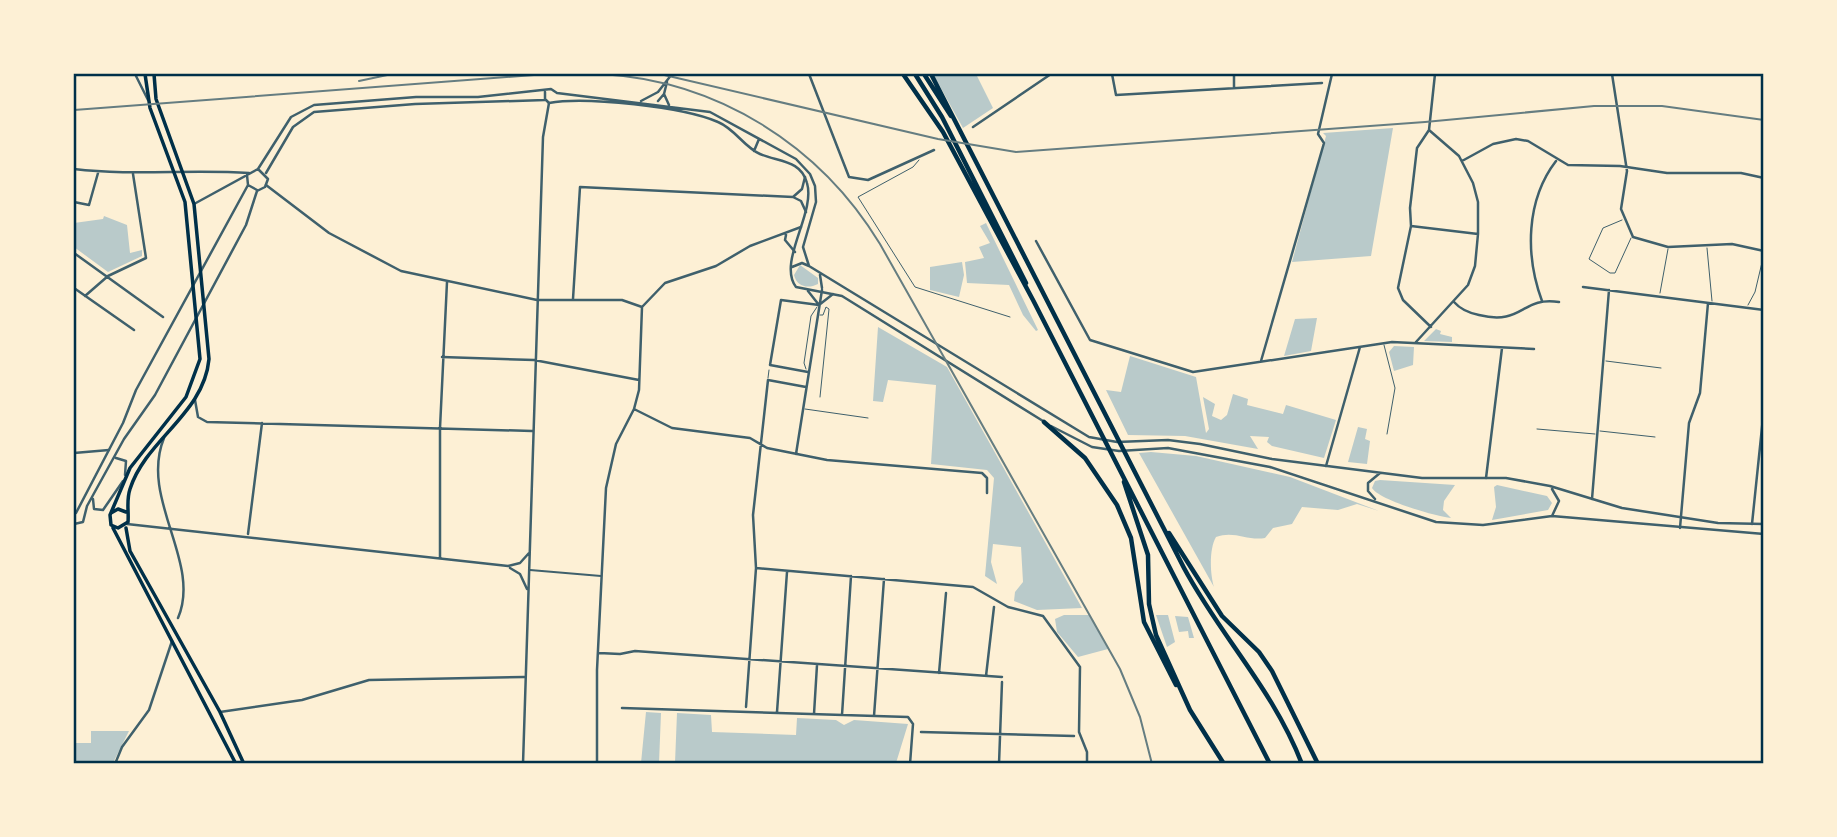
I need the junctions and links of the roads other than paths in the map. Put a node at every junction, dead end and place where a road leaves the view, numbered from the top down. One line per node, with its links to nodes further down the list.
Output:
1 (135, 74): 23 (street)
2 (145, 74): 23 (main road)
3 (153, 74): 57 (main road)
4 (671, 74): 17 (street)
5 (809, 74): 38 (street)
6 (903, 74): 86 (highway)
7 (915, 74): 86 (highway)
8 (924, 74): 33 (highway)
9 (931, 74): 33 (highway)
10 (1051, 74): 30 (street)
11 (1112, 74): 18 (street)
12 (1234, 74): 18 (street)
13 (1332, 74): 32 (street)
14 (1435, 74): 31 (street)
15 (1612, 74): 41 (street)
16 (1322, 83): 18 (street)
17 (664, 87): 20 (street); 22 (street)
18 (1234, 89)
19 (545, 92): 21 (street); 25 (street); 43 (street)
20 (658, 92): 26 (street); 27 (street)
21 (557, 93): 24 (street); 26 (street)
22 (664, 94): 27 (street); 28 (street)
23 (148, 100): 141 (main road)
24 (556, 100): 25 (street); 29 (street)
25 (547, 101): 45 (street); 85 (street)
26 (639, 102): 27 (street)
27 (657, 102): 28 (street); 29 (street)
28 (669, 105): 34 (street)
29 (656, 109): 36 (street)
30 (972, 127)
31 (1429, 130): 40 (street); 60 (street)
32 (1318, 134): 35 (lane); 107 (street)
33 (962, 135): 153 (highway)
34 (763, 140): 36 (street); 71 (street)
35 (1316, 141)
36 (754, 150): 48 (street)
37 (934, 150): 38 (street)
38 (920, 158): 97 (lane)
39 (1556, 161): 40 (street); 41 (street); 87 (street)
40 (1462, 162): 63 (street)
41 (1626, 166): 49 (street); 59 (street)
42 (74, 169): 44 (street)
43 (258, 169): 45 (street); 47 (street)
44 (98, 172): 46 (street); 56 (street)
45 (265, 173): 53 (street)
46 (133, 174): 47 (street); 74 (street)
47 (248, 174): 50 (street); 51 (street)
48 (805, 177): 55 (street); 58 (street)
49 (1763, 178)
50 (240, 180): 51 (street); 57 (street)
51 (246, 180): 52 (street)
52 (248, 185): 54 (street); 131 (street)
53 (266, 185): 54 (street); 75 (street)
54 (257, 191): 135 (street)
55 (793, 197): 58 (street); 84 (street)
56 (74, 202)
57 (194, 204): 116 (main road)
58 (806, 212): 61 (street)
59 (1624, 219): 64 (street); 64 (lane)
60 (1411, 226): 63 (street); 98 (street)
61 (801, 227): 62 (street); 68 (street)
62 (786, 234): 68 (street); 93 (street)
63 (1478, 234): 88 (street)
64 (1632, 236): 67 (street)
65 (1036, 241): 107 (street)
66 (1707, 246): 67 (street); 69 (street); 90 (lane)
67 (1668, 247): 82 (lane)
68 (795, 252): 72 (street)
69 (1763, 252): 92 (lane)
70 (74, 253): 74 (street)
71 (808, 266): 72 (street); 73 (street)
72 (792, 268): 80 (street)
73 (820, 275): 78 (street); 134 (street)
74 (108, 276): 83 (street); 96 (street)
75 (447, 282): 85 (street); 105 (street)
76 (1583, 287): 79 (street)
77 (74, 288): 83 (street)
78 (822, 290): 80 (street); 81 (street); 91 (street)
79 (1609, 290): 90 (street); 108 (street)
80 (808, 291): 91 (street)
81 (835, 293): 91 (street); 121 (street)
82 (1660, 293)
83 (85, 296): 99 (street)
84 (573, 299): 85 (street); 93 (street)
85 (537, 300): 106 (street)
86 (1033, 300): 136 (highway)
87 (1542, 301): 88 (street); 89 (street)
88 (1454, 302): 98 (street)
89 (1559, 302)
90 (1710, 302): 94 (street); 152 (street)
91 (819, 305): 95 (street); 111 (lane); 111 (street)
92 (1748, 305)
93 (642, 307): 112 (street)
94 (1763, 310)
95 (817, 314): 111 (street); 115 (lane)
96 (163, 317)
97 (1010, 317)
98 (1430, 327): 101 (street)
99 (134, 330)
100 (1384, 343): 101 (street); 102 (street); 127 (lane)
101 (1414, 343): 103 (street)
102 (1360, 346): 107 (street); 137 (street)
103 (1502, 348): 104 (street); 140 (street)
104 (1534, 349)
105 (442, 357): 106 (street); 123 (street)
106 (534, 360): 112 (street); 125 (street)
107 (1261, 361)
108 (1603, 361): 109 (lane); 126 (street)
109 (1661, 368)
110 (769, 370): 113 (lane)
111 (808, 372): 114 (street)
112 (639, 380): 119 (street)
113 (768, 380): 114 (street); 130 (street)
114 (806, 387): 117 (street)
115 (820, 397)
116 (195, 400): 122 (street); 129 (main road)
117 (803, 408): 120 (lane); 133 (street)
118 (1763, 408): 157 (street)
119 (634, 409): 130 (street); 169 (street)
120 (868, 418)
121 (1044, 422): 138 (street); 188 (highway)
122 (262, 423): 123 (street); 162 (street)
123 (440, 428): 125 (street); 164 (street)
124 (1538, 429): 126 (lane)
125 (532, 431): 163 (street)
126 (1597, 432): 128 (lane); 145 (street)
127 (1387, 434)
128 (1655, 437)
129 (164, 438): 149 (main road); 159 (street)
130 (760, 444): 133 (street); 166 (street)
131 (109, 450): 132 (street); 148 (street)
132 (74, 453)
133 (796, 454): 143 (street)
134 (1272, 459): 137 (street); 138 (street)
135 (113, 460): 141 (street); 144 (street)
136 (1118, 464): 188 (highway); 208 (highway)
137 (1326, 466): 139 (street)
138 (1270, 467): 146 (street)
139 (1380, 473): 140 (street); 146 (street)
140 (1486, 478): 142 (street)
141 (125, 479): 144 (street); 147 (main road)
142 (1550, 486): 145 (street); 150 (street)
143 (987, 493)
144 (94, 495): 151 (street)
145 (1592, 499): 152 (street)
146 (1378, 502): 150 (street)
147 (111, 513): 149 (main road); 158 (main road)
148 (75, 514): 151 (street)
149 (127, 514): 156 (main road)
150 (1552, 516): 160 (street)
151 (83, 517): 154 (street)
152 (1681, 518): 157 (street); 160 (street)
153 (1160, 521): 209 (highway); 210 (highway)
154 (74, 524)
155 (1763, 524): 157 (street)
156 (127, 525): 158 (main road); 159 (street); 191 (main road)
157 (1752, 525)
158 (113, 526): 176 (main road)
159 (168, 528): 162 (street); 175 (street)
160 (1680, 528): 161 (street)
161 (1763, 534)
162 (247, 535): 164 (street)
163 (530, 551): 165 (street); 167 (street)
164 (440, 558): 165 (street)
165 (508, 566): 172 (street)
166 (756, 568): 168 (street); 178 (street)
167 (529, 569): 169 (street); 172 (street)
168 (787, 572): 170 (street); 179 (street)
169 (602, 576): 177 (street)
170 (851, 576): 171 (street); 181 (street)
171 (884, 579): 182 (street); 206 (street)
172 (528, 592): 185 (street)
173 (946, 593): 183 (street)
174 (994, 607): 184 (street)
175 (178, 618)
176 (173, 640): 199 (street); 200 (main road)
177 (598, 653): 178 (street); 203 (street)
178 (749, 660): 179 (street); 189 (street)
179 (780, 662): 180 (street); 192 (street)
180 (817, 665): 181 (street); 193 (street)
181 (844, 667): 182 (street); 194 (street)
182 (876, 669): 183 (street); 195 (street)
183 (939, 673): 184 (street)
184 (986, 676): 186 (street)
185 (524, 677): 191 (street); 202 (street)
186 (1002, 677)
187 (1002, 682): 197 (street)
188 (1184, 697): 207 (highway)
189 (746, 707)
190 (622, 708): 192 (street)
191 (219, 712): 201 (main road)
192 (778, 712): 193 (street)
193 (814, 714): 194 (street)
194 (842, 715): 195 (street)
195 (874, 716): 204 (street)
196 (921, 732): 197 (street)
197 (1000, 733): 198 (street); 205 (street)
198 (1074, 736)
199 (115, 764)
200 (236, 764)
201 (244, 764)
202 (523, 764)
203 (597, 764)
204 (910, 764)
205 (999, 764)
206 (1087, 764)
207 (1224, 764)
208 (1270, 764)
209 (1302, 764)
210 (1318, 764)

